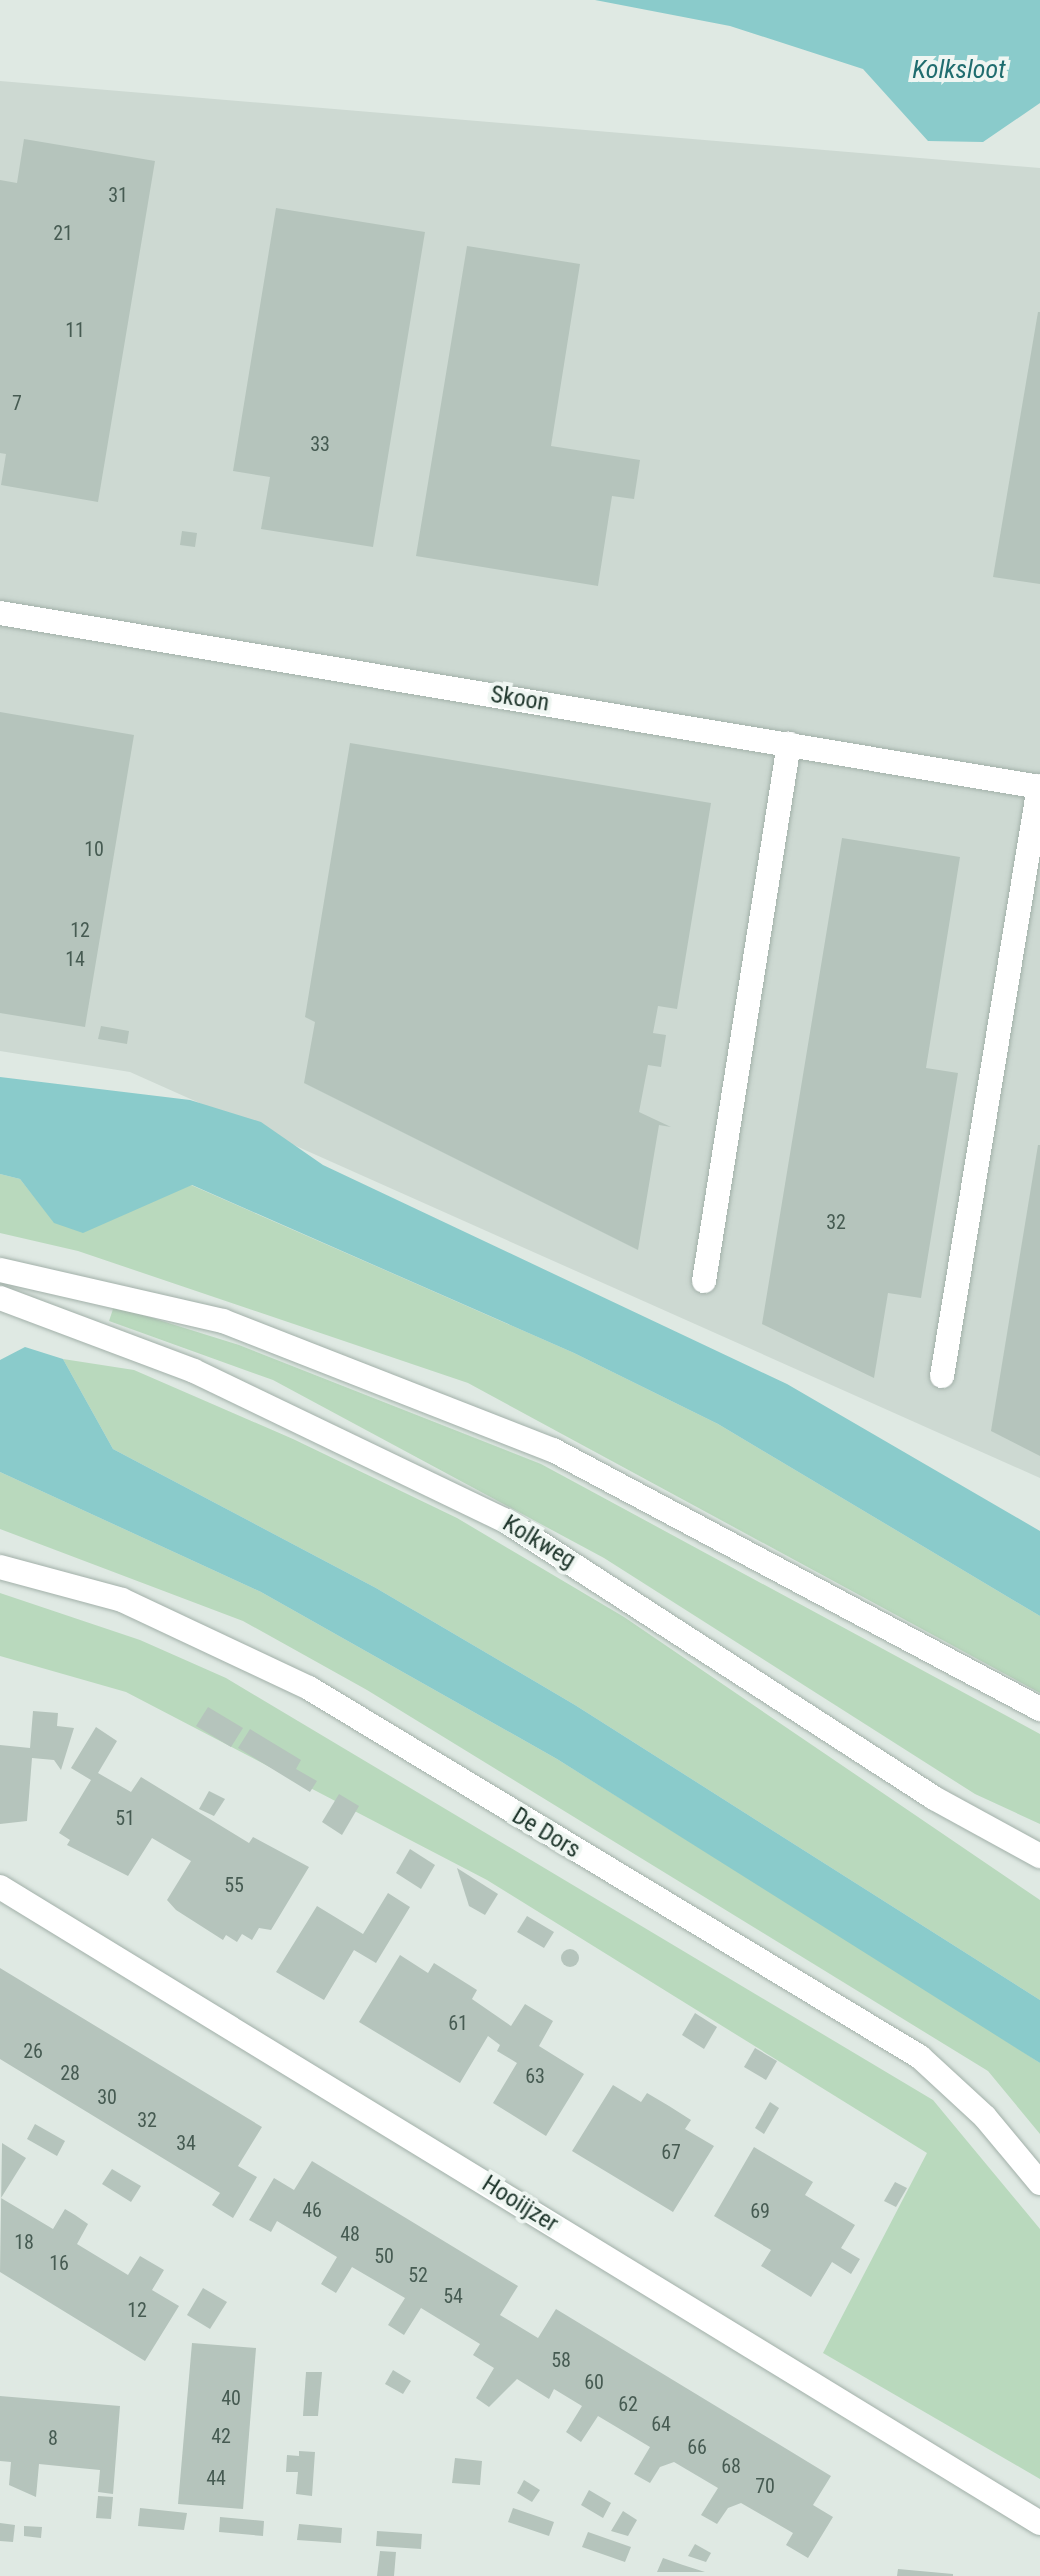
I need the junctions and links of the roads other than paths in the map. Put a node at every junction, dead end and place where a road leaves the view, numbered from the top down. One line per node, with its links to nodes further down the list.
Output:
1 (0, 613): 2 (street, Skoon)
2 (789, 744): 3 (street, Skoon); 5 (street)
3 (1039, 786): 7 (street)
4 (0, 1270): 9 (street)
5 (704, 1281)
6 (0, 1298): 10 (street, Kolkweg)
7 (942, 1376)
8 (0, 1567): 12 (street, De Dors)
9 (1040, 1709)
10 (1040, 1856)
11 (0, 1887): 13 (street, Hooiijzer)
12 (1040, 2183)
13 (1040, 2523)

